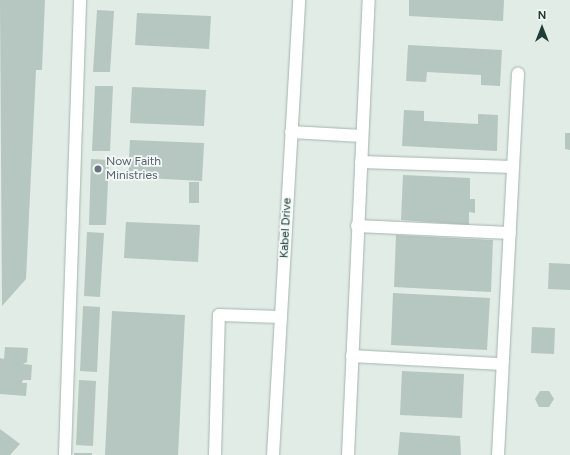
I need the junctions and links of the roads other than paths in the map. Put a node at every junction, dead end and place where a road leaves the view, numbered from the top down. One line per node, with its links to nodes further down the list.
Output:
1 (80, 0): 14 (street)
2 (299, 0): 5 (street, Kabel Drive)
3 (369, 0): 6 (street)
4 (518, 74): 8 (street)
5 (291, 132): 6 (street); 11 (street, Kabel Drive)
6 (362, 136): 7 (street)
7 (360, 162): 8 (street); 9 (street)
8 (513, 168): 10 (street)
9 (357, 226): 10 (street); 12 (street)
10 (510, 233): 13 (street)
11 (281, 317): 15 (street); 16 (street, Kabel Drive)
12 (352, 356): 13 (street); 17 (street)
13 (501, 364): 18 (street)
14 (65, 455)
15 (215, 455)
16 (273, 455)
17 (348, 455)
18 (498, 455)

